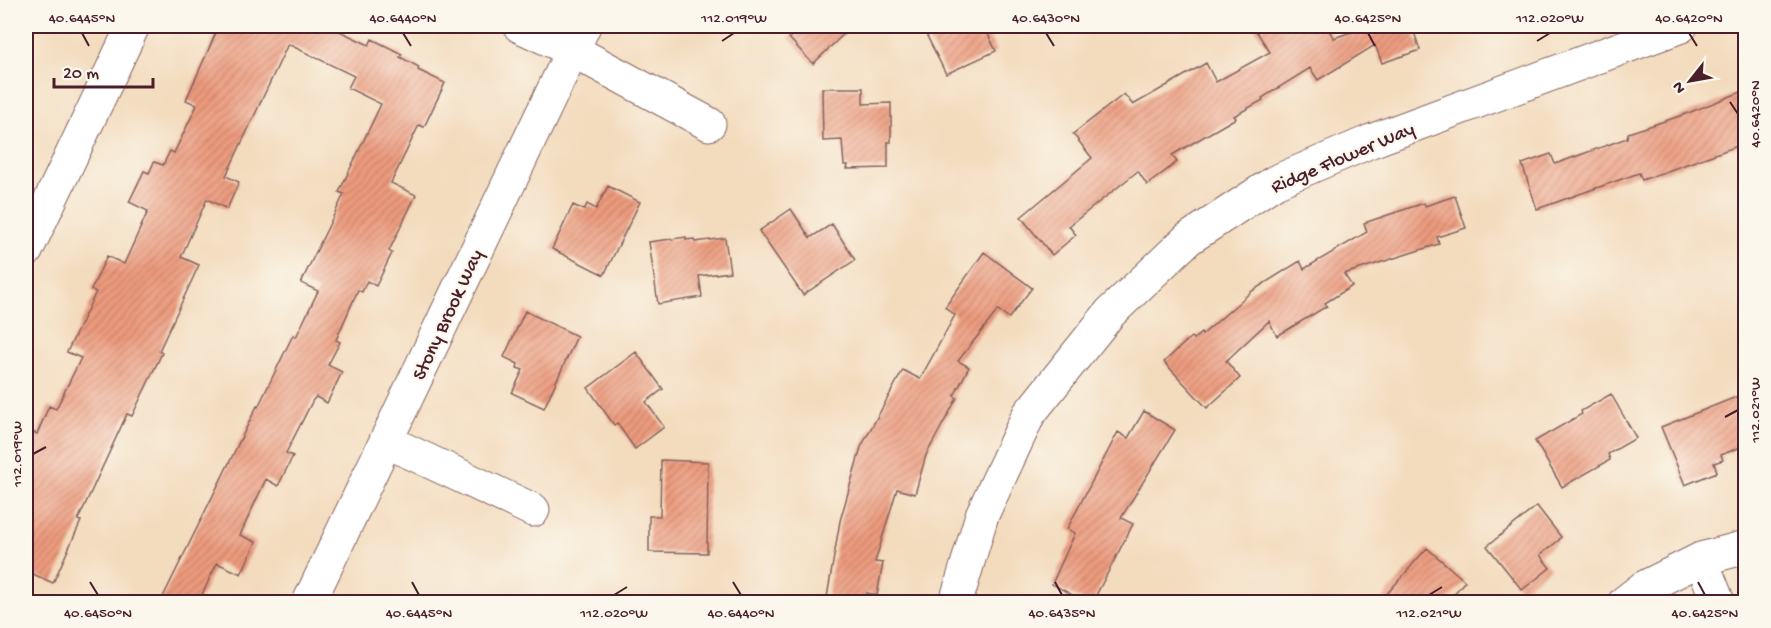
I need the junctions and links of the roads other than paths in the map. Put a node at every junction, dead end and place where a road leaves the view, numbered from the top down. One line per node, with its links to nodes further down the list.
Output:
1 (133, 26): 7 (street)
2 (520, 26): 5 (street)
3 (1681, 26): 4 (street, Ridge Flower Way)
4 (1616, 37): 13 (street, Ridge Flower Way)
5 (578, 38): 6 (street); 8 (street, Stony Brook Way)
6 (709, 124)
7 (26, 251)
8 (386, 441): 9 (street); 12 (street, Stony Brook Way)
9 (533, 510)
10 (1746, 547): 11 (street)
11 (1701, 559): 14 (street); 15 (street)
12 (309, 603)
13 (956, 603)
14 (1625, 603)
15 (1718, 603)

